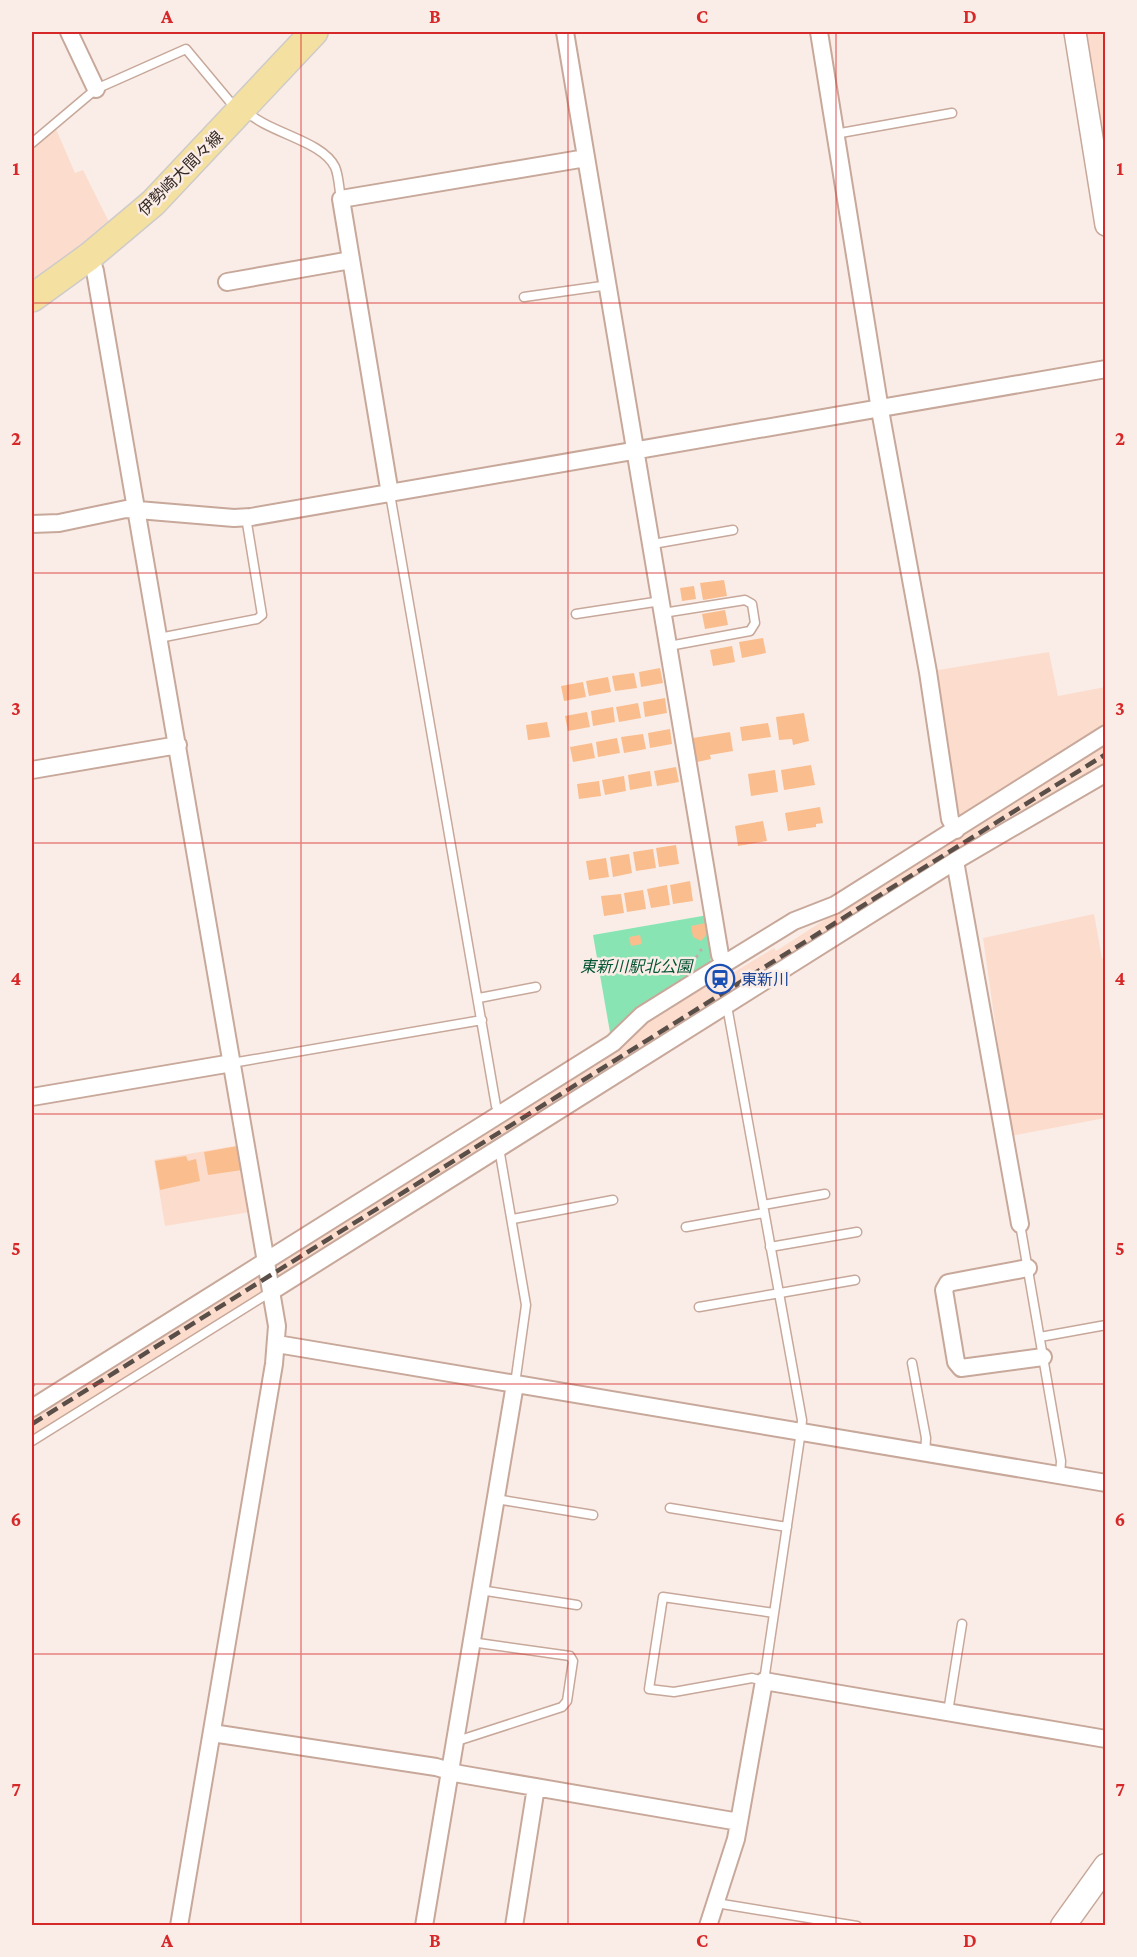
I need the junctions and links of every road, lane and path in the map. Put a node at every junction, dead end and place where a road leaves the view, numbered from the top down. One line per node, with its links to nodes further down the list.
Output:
1 (69, 32): 6 (street)
2 (565, 32): 11 (street)
3 (819, 32): 9 (street)
4 (1075, 32): 13 (street)
5 (305, 36): 7 (main road, 伊勢崎大間々線)
6 (96, 89): 7 (lane); 10 (lane)
7 (241, 109): 12 (lane); 15 (main road, 伊勢崎大間々線)
8 (952, 113): 9 (lane)
9 (835, 134): 22 (street)
10 (32, 143)
11 (586, 158): 12 (street); 18 (street)
12 (341, 199): 16 (street)
13 (1104, 202): 14 (street)
14 (1106, 225)
15 (90, 256): 20 (main road, 伊勢崎大間々線); 25 (street)
16 (351, 260): 17 (street); 24 (street)
17 (227, 282)
18 (609, 284): 19 (lane); 23 (street)
19 (524, 297)
20 (32, 298)
21 (1106, 369): 22 (street)
22 (880, 410): 23 (street); 38 (street)
23 (637, 451): 24 (street); 29 (street)
24 (390, 494): 26 (street); 44 (lane)
25 (137, 509): 26 (street); 27 (street); 32 (street)
26 (246, 517): 32 (lane)
27 (32, 524)
28 (733, 530): 29 (lane)
29 (652, 544): 30 (street)
30 (662, 607): 31 (lane); 33 (street); 33 (lane)
31 (576, 614)
32 (159, 638): 35 (street)
33 (669, 646): 41 (street)
34 (1106, 734): 38 (street)
35 (178, 745): 36 (street); 47 (street)
36 (32, 770)
37 (1106, 772): 39 (street)
38 (956, 830): 41 (street)
39 (955, 861): 45 (street); 55 (street)
40 (704, 944): 42 (path)
41 (725, 964): 49 (street)
42 (693, 971)
43 (536, 987): 44 (lane)
44 (478, 998): 46 (lane)
45 (727, 1006): 50 (street); 53 (lane)
46 (482, 1020): 47 (lane); 49 (lane)
47 (232, 1063): 48 (street); 59 (street)
48 (32, 1097)
49 (500, 1114): 59 (street)
50 (499, 1148): 54 (lane); 62 (street)
51 (825, 1194): 53 (lane)
52 (612, 1200): 54 (lane)
53 (764, 1209): 56 (lane); 58 (lane)
54 (513, 1219): 70 (lane)
55 (1020, 1224): 60 (lane)
56 (686, 1227)
57 (857, 1232): 58 (lane)
58 (770, 1247): 63 (lane)
59 (266, 1260): 62 (street); 71 (street)
60 (1028, 1269): 66 (lane); 68 (street)
61 (855, 1280): 63 (lane)
62 (272, 1291): 67 (street); 73 (lane)
63 (778, 1293): 64 (lane); 72 (lane)
64 (699, 1307)
65 (1106, 1325): 66 (lane)
66 (1040, 1337): 68 (lane)
67 (277, 1344): 70 (street); 88 (street)
68 (1043, 1357): 75 (lane)
69 (912, 1363): 74 (lane)
70 (515, 1384): 72 (street); 77 (street)
71 (32, 1408)
72 (801, 1431): 74 (street); 80 (lane)
73 (32, 1441)
74 (925, 1453): 75 (street)
75 (1060, 1476): 76 (street)
76 (1106, 1483)
77 (495, 1499): 79 (lane); 81 (street)
78 (670, 1508): 80 (lane)
79 (593, 1515)
80 (787, 1527): 83 (lane)
81 (480, 1590): 82 (lane); 85 (street)
82 (577, 1605)
83 (774, 1613): 86 (lane); 86 (lane)
84 (962, 1624): 87 (lane)
85 (471, 1642): 90 (street); 90 (lane)
86 (764, 1681): 87 (street); 93 (street)
87 (948, 1712): 89 (street)
88 (212, 1733): 91 (street); 96 (street)
89 (1106, 1738)
90 (454, 1742): 91 (street)
91 (449, 1772): 92 (street); 97 (street)
92 (536, 1787): 93 (street); 98 (street)
93 (739, 1822): 95 (street)
94 (1106, 1866): 101 (main road)
95 (716, 1903): 99 (street); 100 (lane)
96 (179, 1926)
97 (424, 1926)
98 (514, 1926)
99 (708, 1926)
100 (857, 1926)
101 (1064, 1926)

